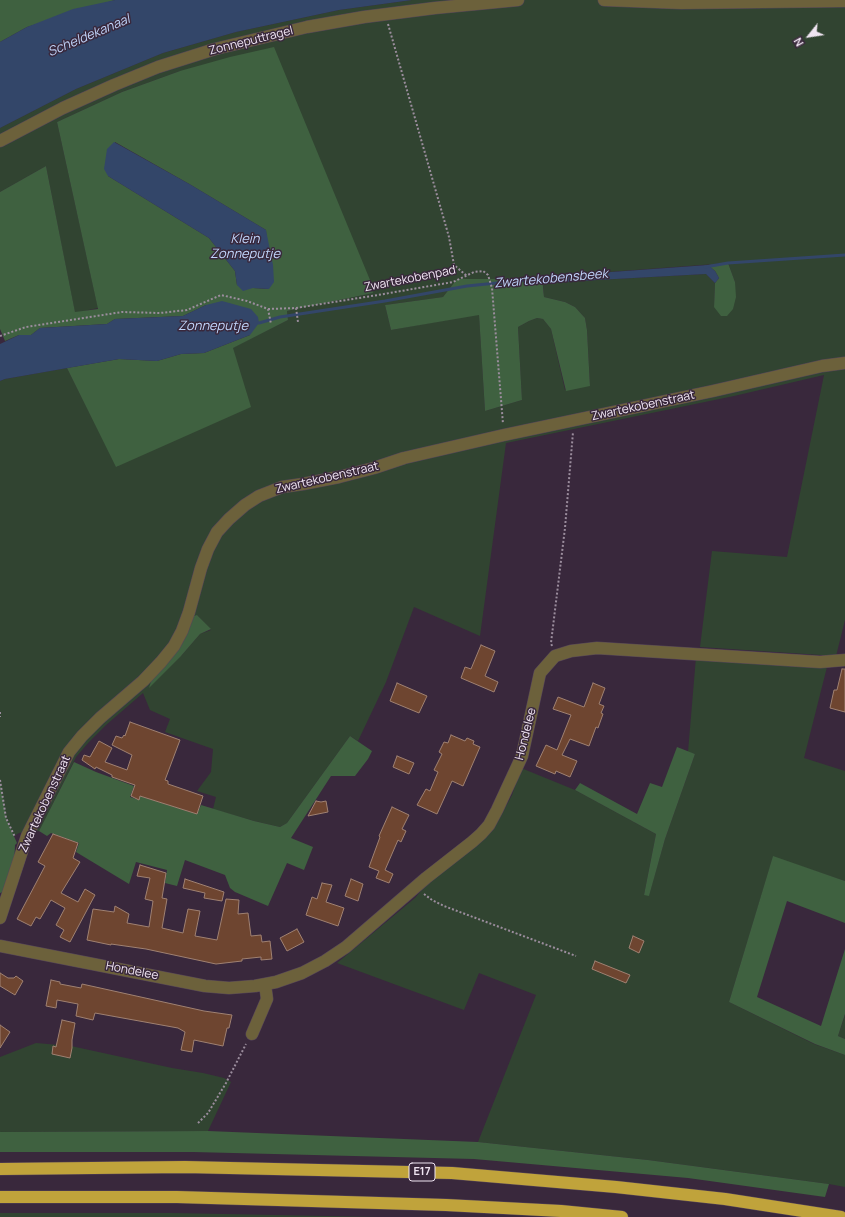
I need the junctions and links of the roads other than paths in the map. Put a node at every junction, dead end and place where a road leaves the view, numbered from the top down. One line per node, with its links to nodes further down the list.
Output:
1 (518, 0): 4 (street, Zonneputtragel)
2 (604, 0): 3 (street)
3 (845, 1)
4 (0, 141)
5 (845, 363): 7 (street, Zwartekobenstraat)
6 (845, 660): 9 (street, Hondelee)
7 (0, 918)
8 (0, 946): 9 (street, Hondelee)
9 (266, 984): 10 (street)
10 (252, 1034)
11 (0, 1169): 14 (highway, E17)
12 (0, 1197): 13 (highway)
13 (622, 1217)
14 (841, 1217)

